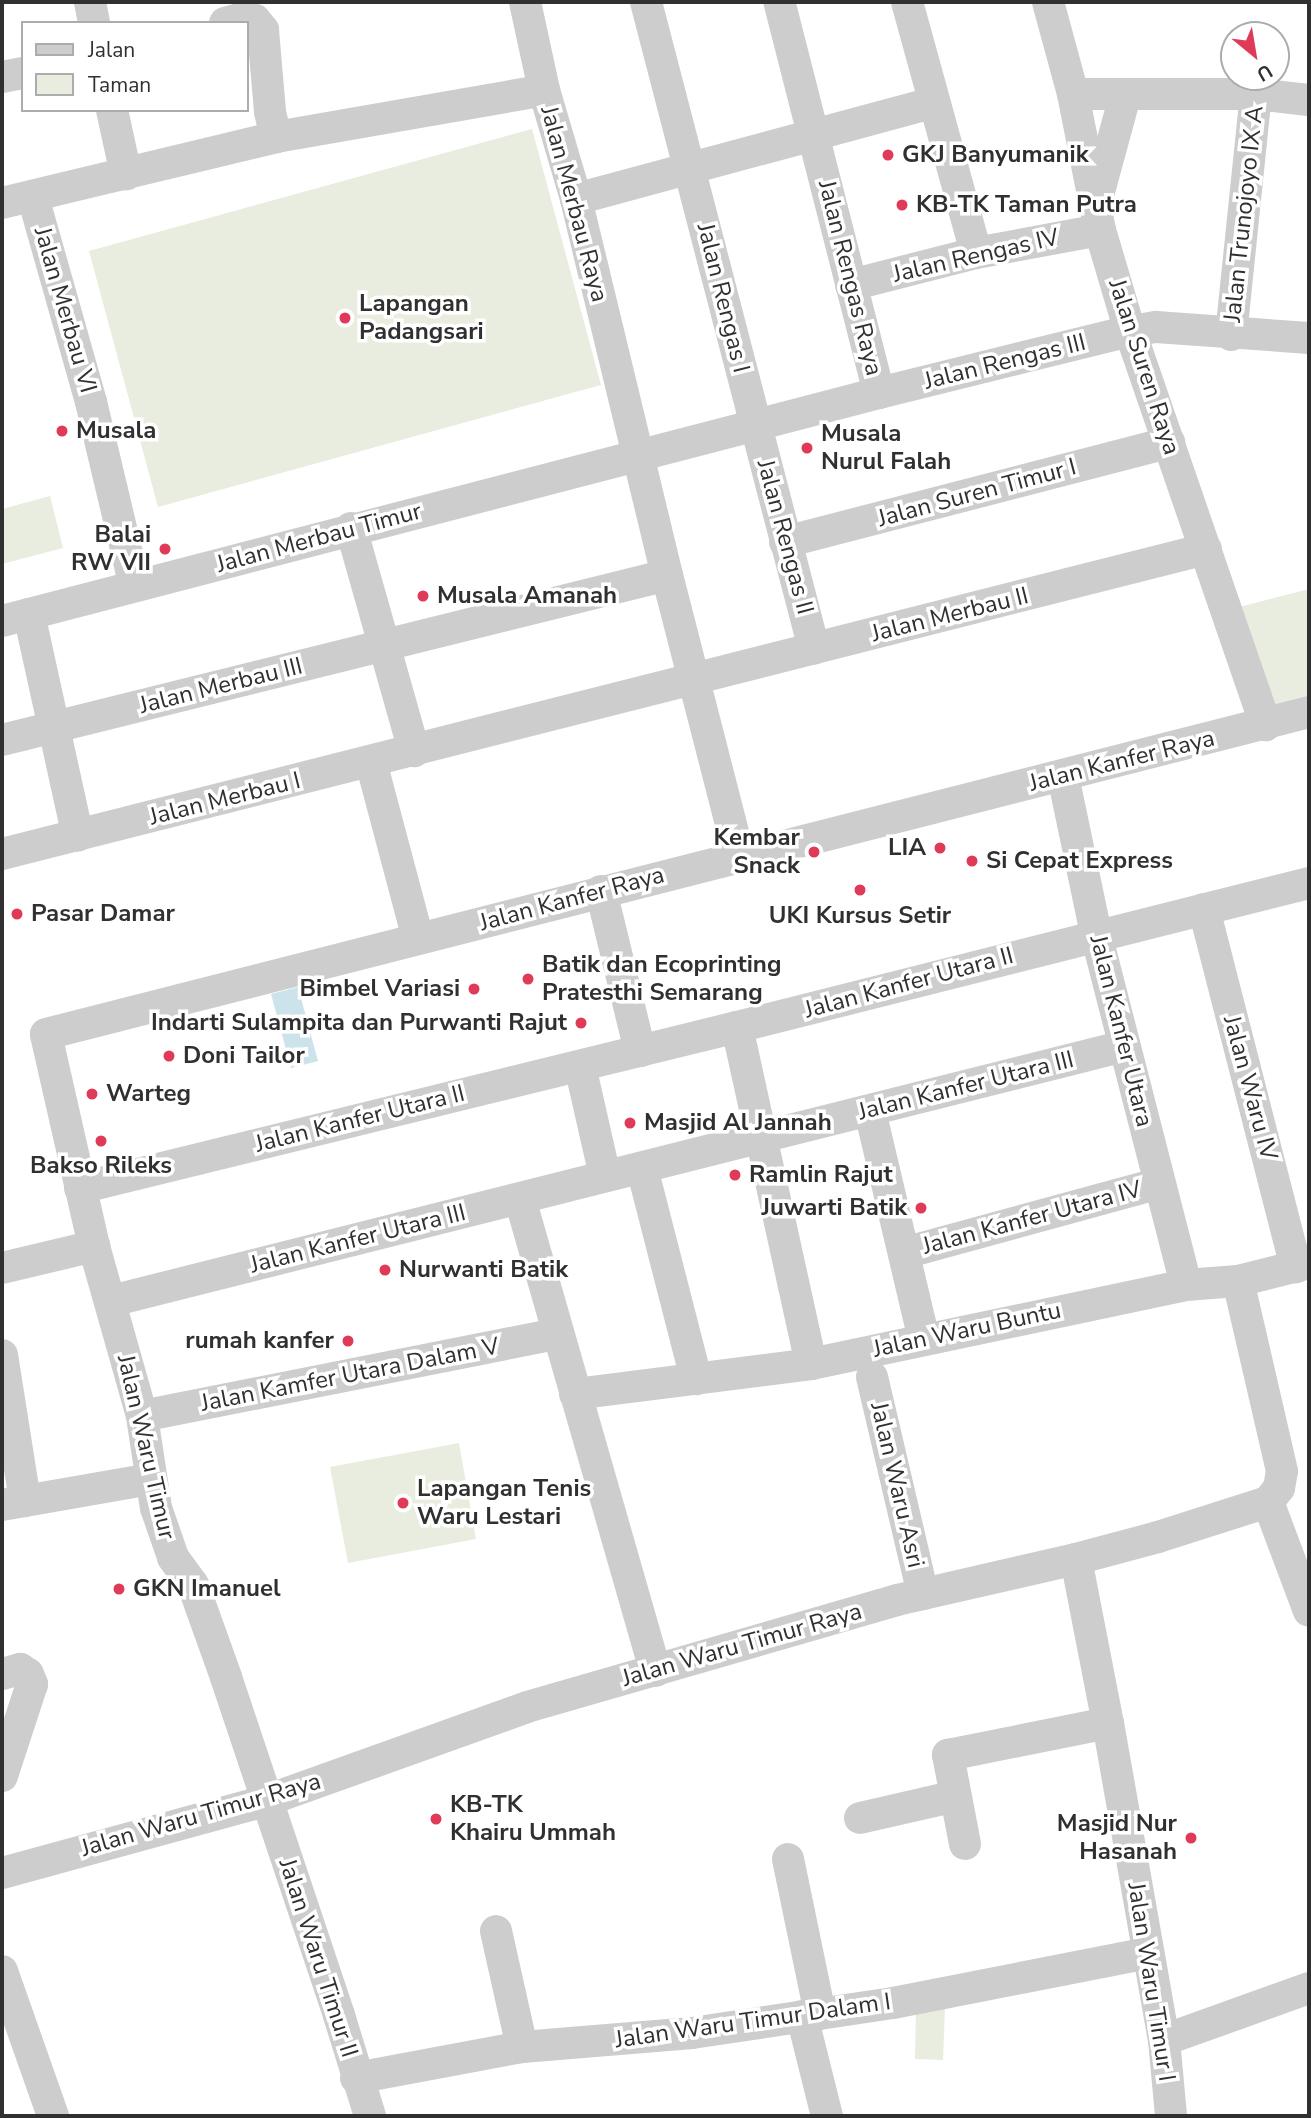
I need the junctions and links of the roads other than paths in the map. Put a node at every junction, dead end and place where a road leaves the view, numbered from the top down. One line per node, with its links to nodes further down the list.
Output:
1 (90, 2): 7 (street)
2 (525, 2): 11 (street)
3 (646, 2): 20 (street, Jalan Rengas I)
4 (779, 2): 18 (street, Jalan Rengas Raya)
5 (907, 2): 16 (street)
6 (1048, 2): 13 (street, Jalan Suren Raya)
7 (94, 21)
8 (232, 21): 19 (street)
9 (21, 73): 10 (street)
10 (2, 78)
11 (544, 90): 19 (street, Jalan Merbau Raya); 23 (street, Jalan Merbau Raya)
12 (1256, 93): 14 (street); 15 (street); 29 (street, Jalan Trunojoyo IX A)
13 (1073, 94): 14 (street); 25 (street, Jalan Suren Raya)
14 (1125, 96): 25 (street)
15 (1309, 100)
16 (933, 103): 18 (street); 26 (street)
17 (112, 112): 21 (street)
18 (813, 134): 20 (street); 27 (street, Jalan Rengas Raya)
19 (276, 137): 21 (street, Jalan Merbau Raya)
20 (690, 170): 23 (street); 32 (street, Jalan Rengas I)
21 (126, 174): 22 (street, Jalan Merbau Raya)
22 (33, 197): 24 (street, Jalan Merbau Raya); 39 (street, Jalan Merbau VI)
23 (576, 199): 34 (street, Jalan Merbau Raya)
24 (2, 203)
25 (1098, 216): 26 (street, Jalan Rengas IV); 28 (street, Jalan Suren Raya)
26 (975, 253): 27 (street, Jalan Rengas IV)
27 (851, 285): 31 (street, Jalan Rengas Raya)
28 (1130, 331): 29 (street, Jalan Rengas III); 31 (street, Jalan Rengas III); 33 (street, Jalan Suren Raya)
29 (1231, 335): 30 (street, Jalan Rengas III)
30 (1309, 338)
31 (879, 393): 32 (street, Jalan Rengas Raya)
32 (755, 425): 34 (street, Jalan Rengas Raya); 36 (street, Jalan Rengas II)
33 (1169, 443): 36 (street, Jalan Suren Timur I); 37 (street, Jalan Suren Raya)
34 (637, 456): 35 (street, Jalan Merbau Timur); 38 (street, Jalan Merbau Raya)
35 (351, 528): 39 (street, Jalan Merbau Timur); 41 (street)
36 (785, 542): 42 (street, Jalan Rengas II)
37 (1206, 550): 42 (street, Jalan Merbau II); 45 (street, Jalan Suren Raya)
38 (667, 575): 41 (street, Jalan Merbau III); 43 (street, Jalan Merbau Raya)
39 (135, 586): 40 (street, Jalan Merbau Timur)
40 (15, 617): 46 (street)
41 (386, 645): 46 (street, Jalan Merbau III); 48 (street)
42 (814, 649): 43 (street, Jalan Merbau II)
43 (693, 681): 48 (street, Jalan Merbau I); 53 (street, Jalan Merbau Raya)
44 (1309, 712): 45 (street, Jalan Kanfer Raya)
45 (1266, 724): 50 (street, Jalan Kanfer Raya)
46 (55, 727): 47 (street, Jalan Merbau III); 51 (street)
47 (2, 740)
48 (414, 751): 49 (street, Jalan Merbau I)
49 (371, 762): 51 (street, Jalan Merbau I); 58 (street)
50 (1063, 776): 53 (street, Jalan Kanfer Raya); 57 (street, Jalan Kanfer Utara)
51 (78, 836): 52 (street, Jalan Merbau I)
52 (2, 854)
53 (739, 855): 55 (street, Jalan Kanfer Raya)
54 (1309, 883): 56 (street, Jalan Kanfer Utara II)
55 (601, 891): 58 (street, Jalan Kanfer Raya); 61 (street)
56 (1204, 909): 57 (street, Jalan Kanfer Utara II); 72 (street, Jalan Waru IV)
57 (1096, 934): 59 (street, Jalan Kanfer Utara II); 60 (street, Jalan Kanfer Utara)
58 (418, 939): 68 (street, Jalan Kanfer Raya)
59 (737, 1027): 61 (street, Jalan Kanfer Utara II); 64 (street)
60 (1124, 1046): 63 (street, Jalan Kanfer Utara III); 67 (street, Jalan Kanfer Utara)
61 (640, 1051): 62 (street, Jalan Kanfer Utara II)
62 (580, 1066): 66 (street); 68 (street, Jalan Kanfer Utara II)
63 (870, 1111): 64 (street, Jalan Kanfer Utara III); 71 (street)
64 (760, 1138): 65 (street, Jalan Kanfer Utara III); 80 (street)
65 (642, 1168): 66 (street, Jalan Kanfer Utara III); 82 (street)
66 (605, 1176): 69 (street, Jalan Kanfer Utara III)
67 (1160, 1183): 71 (street, Jalan Kanfer Utara IV); 75 (street, Jalan Kanfer Utara)
68 (80, 1188): 70 (street, Jalan Kanfer Raya)
69 (520, 1199): 76 (street, Jalan Kanfer Utara III); 77 (street)
70 (94, 1246): 73 (street); 76 (street, Jalan Waru Timur)
71 (904, 1253): 78 (street)
72 (1303, 1265): 74 (street, Jalan Waru Buntu)
73 (2, 1268)
74 (1238, 1281): 75 (street, Jalan Waru Buntu); 86 (street)
75 (1186, 1285): 78 (street, Jalan Waru Buntu)
76 (110, 1301): 84 (street, Jalan Waru Timur)
77 (558, 1334): 83 (street); 84 (street, Jalan Kamfer Utara Dalam V)
78 (924, 1339): 80 (street, Jalan Waru Buntu)
79 (2, 1355): 87 (street)
80 (811, 1364): 82 (street, Jalan Waru Buntu)
81 (872, 1377): 89 (street, Jalan Waru Asri)
82 (696, 1379): 83 (street, Jalan Waru Buntu)
83 (575, 1394): 91 (street)
84 (142, 1416): 85 (street, Jalan Waru Timur)
85 (151, 1479): 87 (street); 96 (street, Jalan Waru Timur)
86 (1268, 1502): 88 (street, Jalan Waru Timur Raya); 90 (street)
87 (13, 1503)
88 (1076, 1559): 89 (street, Jalan Waru Timur Raya); 93 (street, Jalan Waru Timur I)
89 (923, 1594): 91 (street, Jalan Waru Timur Raya)
90 (1309, 1611)
91 (655, 1671): 96 (street, Jalan Waru Timur Raya)
92 (11, 1672): 94 (street)
93 (1108, 1723): 95 (street); 102 (street, Jalan Waru Timur I)
94 (2, 1776)
95 (956, 1796): 97 (street); 98 (street)
96 (265, 1801): 100 (street, Jalan Waru Timur Raya); 108 (street, Jalan Waru Timur II)
97 (860, 1818)
98 (965, 1844)
99 (788, 1859): 105 (street)
100 (2, 1873)
101 (496, 1931): 107 (street)
102 (1147, 1953): 105 (street, Jalan Waru Timur Dalam I); 106 (street, Jalan Waru Timur I)
103 (2, 1971): 109 (street)
104 (1309, 1988): 106 (street)
105 (811, 2015): 107 (street, Jalan Waru Timur Dalam I); 111 (street)
106 (1164, 2040): 112 (street, Jalan Waru Timur I)
107 (522, 2047): 108 (street, Jalan Waru Timur Dalam I)
108 (356, 2078): 110 (street, Jalan Waru Timur II)
109 (53, 2116)
110 (370, 2116)
111 (827, 2116)
112 (1171, 2116)

